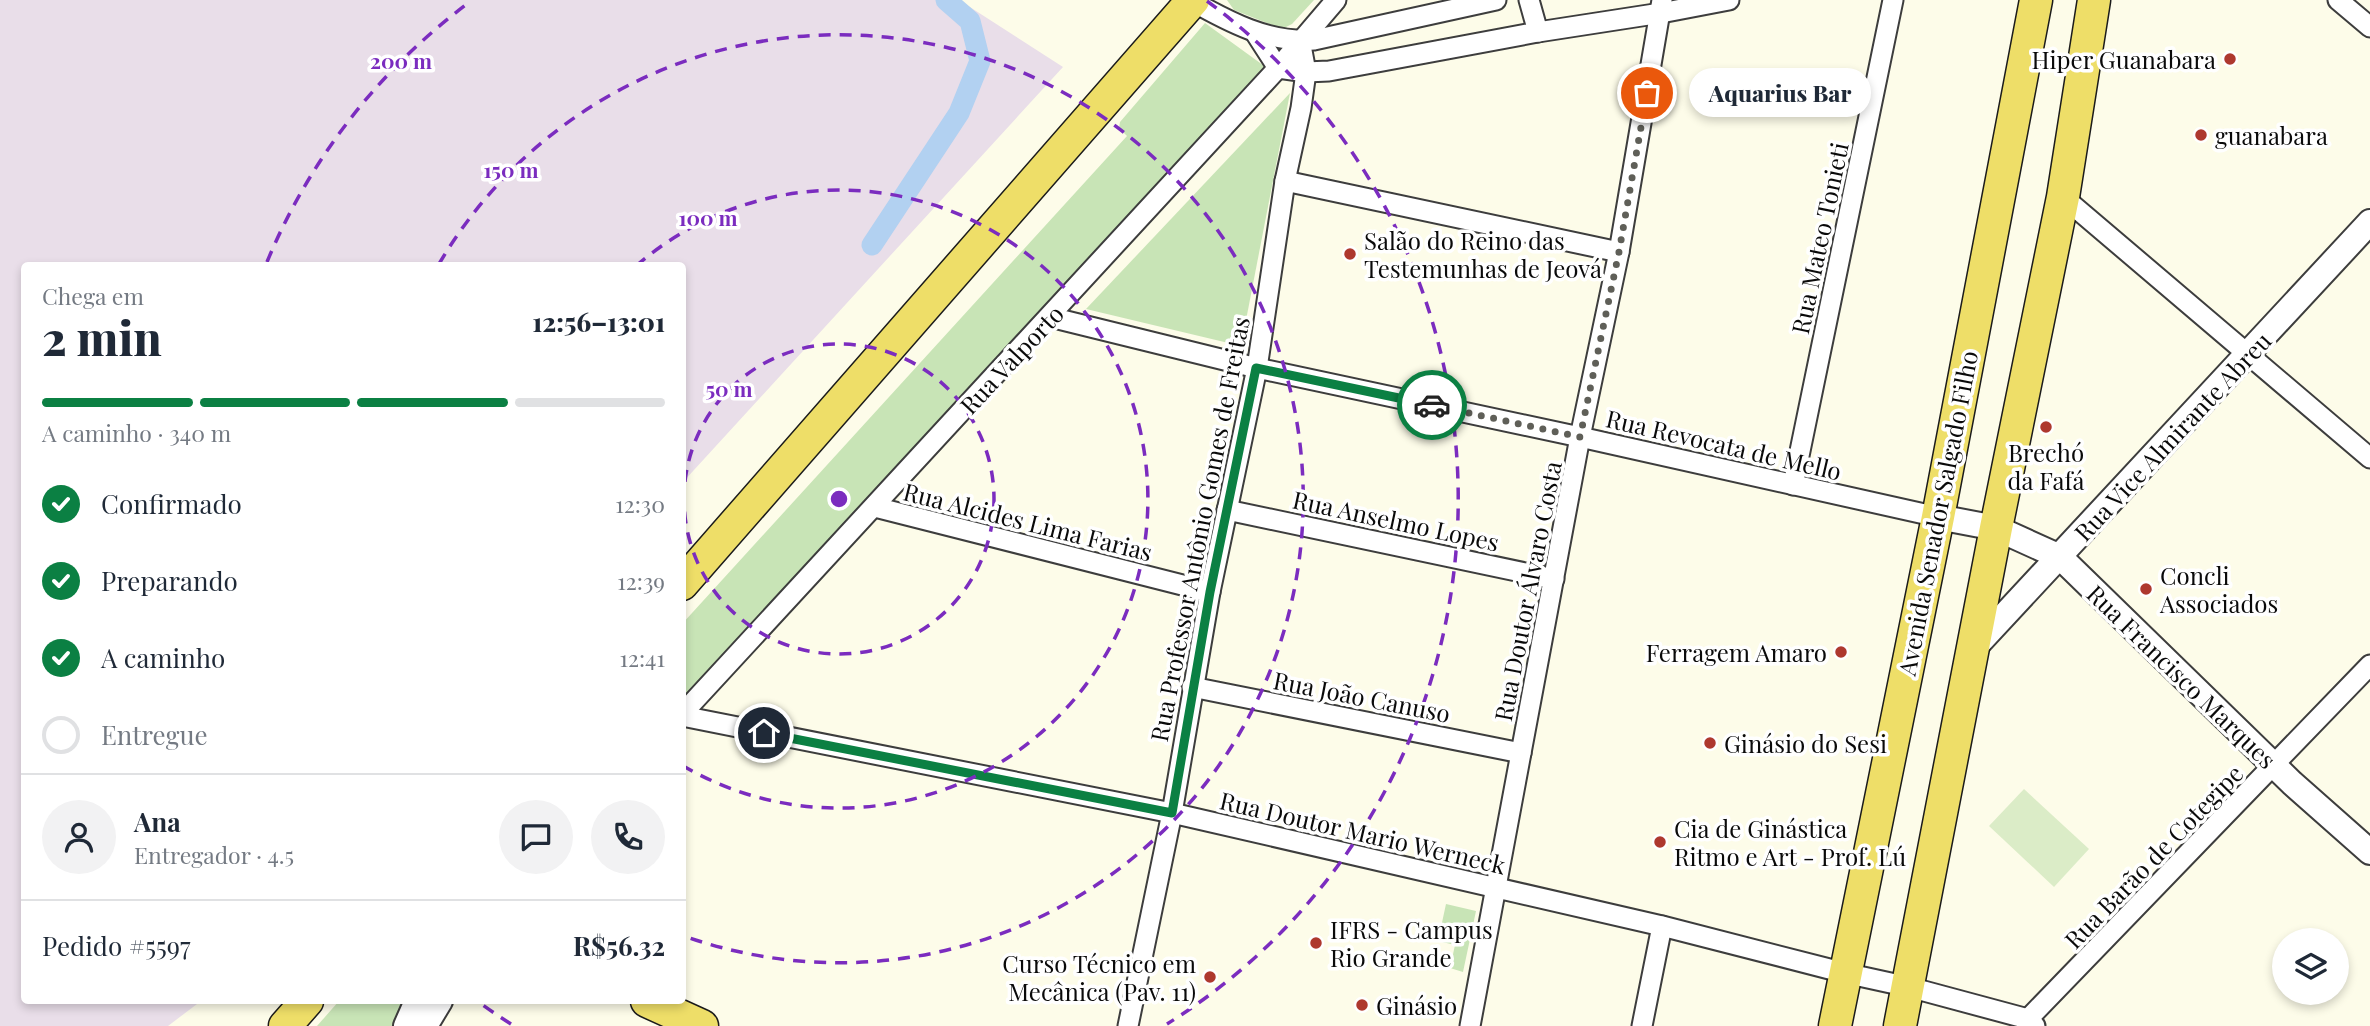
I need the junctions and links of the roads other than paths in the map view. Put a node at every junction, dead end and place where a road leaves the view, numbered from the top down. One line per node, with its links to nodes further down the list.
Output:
1 (1192, 0): 13 (street); 32 (main road)
2 (1336, 0): 14 (street, Rua Valporto)
3 (1496, 0): 14 (street)
4 (1529, 0): 12 (street)
5 (1729, 0): 10 (street)
6 (1893, 0): 26 (street, Rua Mateo Tonieti)
7 (2036, 0): 29 (main road, Avenida Senador Salgado Filho)
8 (2094, 0): 18 (main road)
9 (2338, 0): 11 (street)
10 (1662, 7): 12 (street); 20 (street, Rua Doutor Álvaro Costa)
11 (2370, 27)
12 (1538, 32): 16 (street)
13 (1256, 34): 14 (street); 15 (street)
14 (1300, 40): 15 (street, Rua Valporto); 16 (street, Rua Professor Antônio Gomes de Freitas)
15 (1278, 68): 16 (street); 21 (street, Rua Valporto)
16 (1306, 72): 17 (street, Rua Professor Antônio Gomes de Freitas)
17 (1285, 181): 20 (street); 23 (street, Rua Professor Antônio Gomes de Freitas)
18 (2063, 197): 22 (street); 30 (main road)
19 (2370, 222): 22 (street, Rua Vice Almirante Abreu)
20 (1619, 252): 24 (street, Rua Doutor Álvaro Costa)
21 (1049, 317): 23 (street, Rua Revocata de Mello); 27 (street, Rua Valporto)
22 (2247, 353): 25 (street); 31 (street, Rua Vice Almirante Abreu)
23 (1256, 368): 24 (street, Rua Revocata de Mello); 28 (street, Rua Professor Antônio Gomes de Freitas)
24 (1580, 437): 26 (street, Rua Revocata de Mello); 33 (street, Rua Doutor Álvaro Costa)
25 (2370, 458)
26 (1793, 485): 29 (street, Rua Revocata de Mello)
27 (875, 507): 34 (street, Rua Alcides Lima Farias); 38 (street, Rua Valporto)
28 (1227, 510): 33 (street, Rua Anselmo Lopes); 34 (street, Rua Professor Antônio Gomes de Freitas)
29 (1938, 517): 30 (street, Rua Francisco Marques); 46 (main road, Avenida Senador Salgado Filho)
30 (1996, 528): 31 (street, Rua Francisco Marques); 35 (main road)
31 (2060, 557): 35 (street, Rua Vice Almirante Abreu); 41 (street, Rua Francisco Marques)
32 (686, 579)
33 (1554, 579): 40 (street, Rua Doutor Álvaro Costa)
34 (1210, 592): 37 (street, Rua Professor Antônio Gomes de Freitas)
35 (1973, 649): 47 (main road)
36 (2370, 665): 41 (street, Rua Barão de Cotegipe)
37 (1192, 687): 40 (street, Rua João Canuso); 42 (street, Rua Professor Antônio Gomes de Freitas)
38 (686, 711)
39 (686, 716): 42 (street, Rua Doutor Mario Werneck)
40 (1521, 753): 44 (street, Rua Doutor Álvaro Costa)
41 (2274, 766): 43 (street, Rua Francisco Marques); 52 (street, Rua Barão de Cotegipe)
42 (1172, 813): 44 (street, Rua Doutor Mario Werneck); 57 (street, Rua Professor Antônio Gomes de Freitas)
43 (2370, 852)
44 (1496, 887): 45 (street, Rua Doutor Mario Werneck); 58 (street, Rua Doutor Álvaro Costa)
45 (1662, 926): 46 (street, Rua Doutor Mario Werneck); 59 (street)
46 (1844, 973): 47 (street, Rua Doutor Mario Werneck); 60 (main road, Avenida Senador Salgado Filho)
47 (1909, 987): 52 (street, Rua Doutor Mario Werneck); 61 (main road)
48 (304, 1004): 53 (main road)
49 (416, 1004): 54 (street)
50 (438, 1004): 55 (street)
51 (654, 1004): 56 (main road)
52 (2031, 1023)
53 (285, 1026)
54 (406, 1026)
55 (425, 1026)
56 (702, 1026)
57 (1128, 1026)
58 (1470, 1026)
59 (1642, 1026)
60 (1835, 1026)
61 (1900, 1026)

